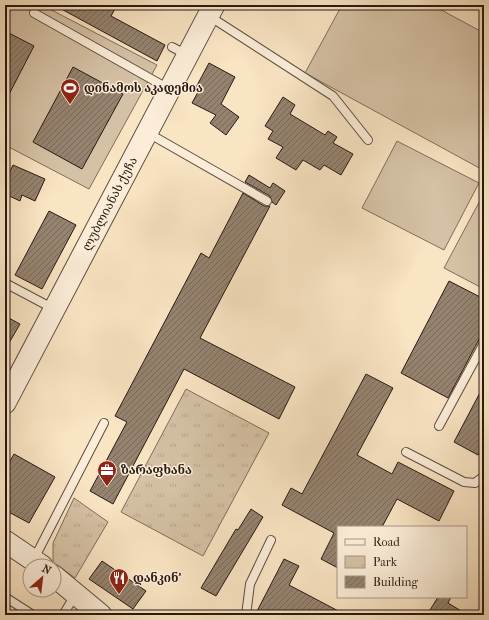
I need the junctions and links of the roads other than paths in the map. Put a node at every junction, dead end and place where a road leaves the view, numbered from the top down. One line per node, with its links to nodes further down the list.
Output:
1 (211, 10): 3 (street, ლუბლიანას ქუჩა); 5 (lane)
2 (34, 13): 3 (lane)
3 (170, 89): 4 (street, ლუბლიანას ქუჩა)
4 (147, 133): 6 (lane); 8 (street, ლუბლიანას ქუჩა)
5 (368, 140)
6 (267, 201)
7 (5, 283): 8 (lane)
8 (54, 309): 10 (street, ლუბლიანას ქუჩა)
9 (484, 343): 12 (lane)
10 (5, 403)
11 (104, 423): 18 (lane)
12 (439, 426)
13 (406, 452): 14 (lane)
14 (484, 476)
15 (271, 540): 25 (lane)
16 (5, 541): 17 (street)
17 (32, 558)
18 (40, 558)
19 (62, 583): 20 (street)
20 (75, 595): 23 (lane); 24 (street)
21 (5, 597): 22 (lane)
22 (33, 615)
23 (64, 615)
24 (101, 615)
25 (246, 615)

